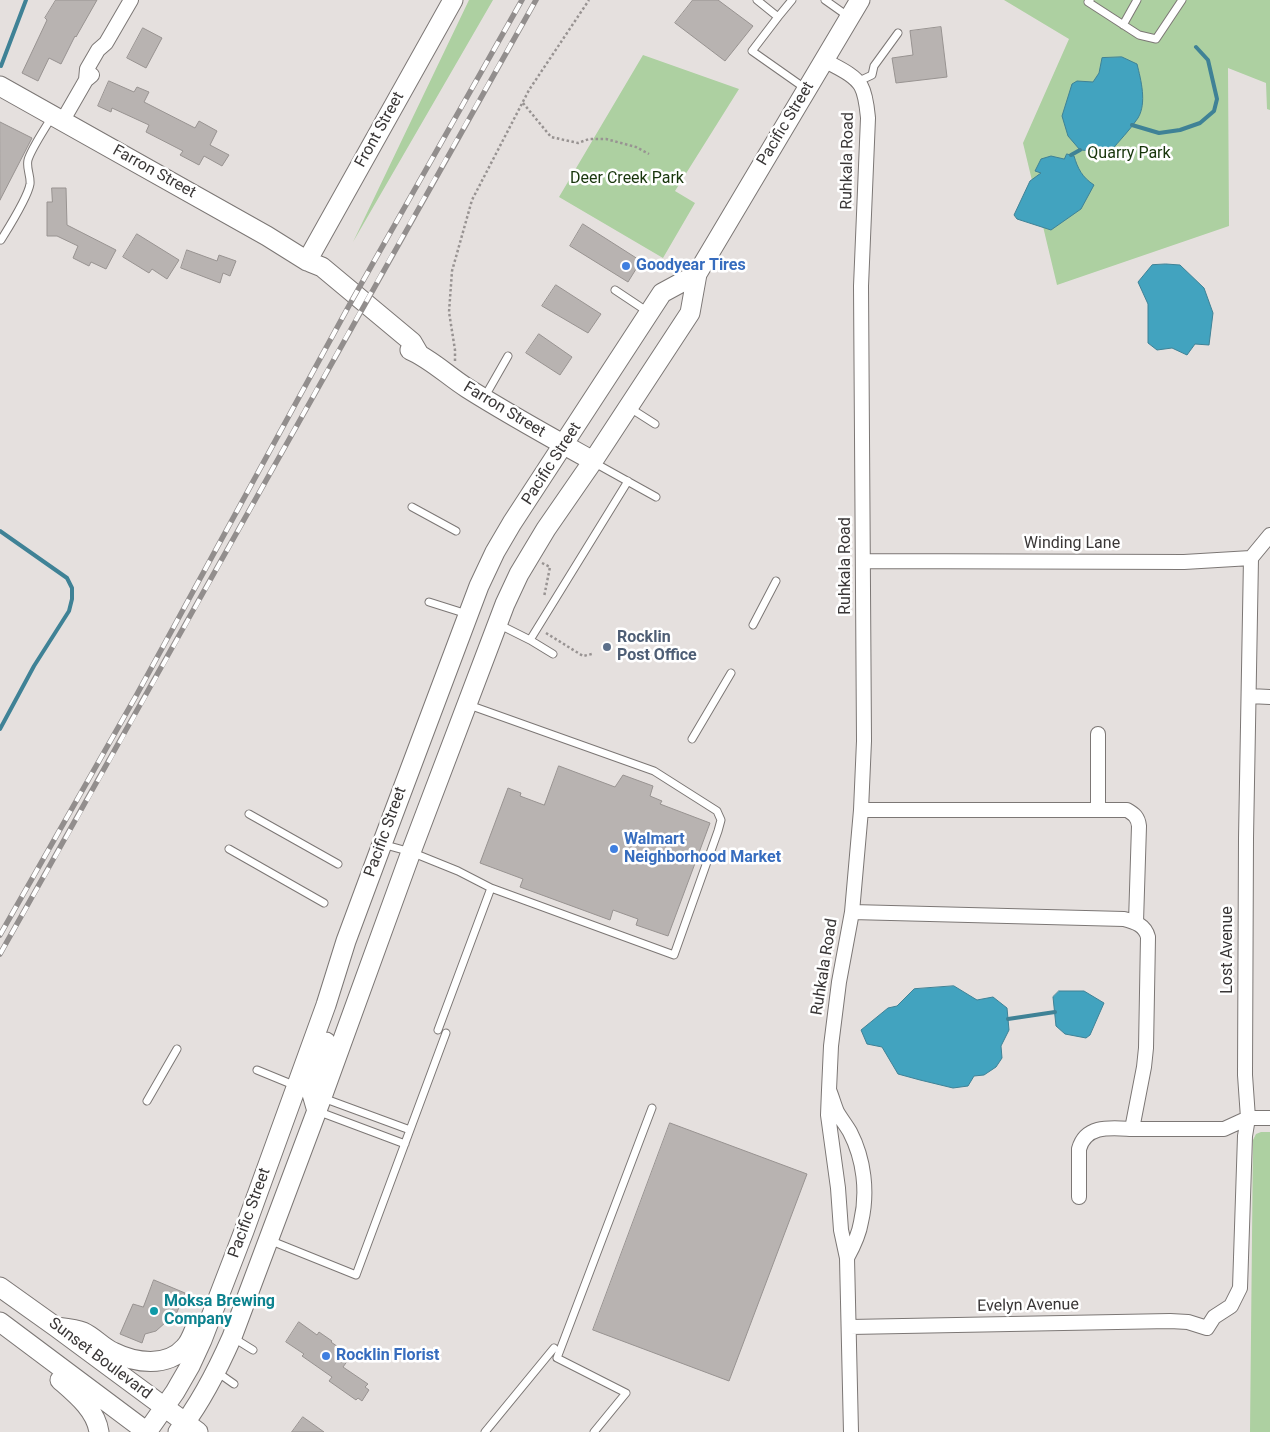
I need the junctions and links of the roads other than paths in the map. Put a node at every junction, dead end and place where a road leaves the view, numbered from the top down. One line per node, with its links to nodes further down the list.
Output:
1 (131, 0): 18 (street)
2 (453, 0): 20 (main road, Front Street)
3 (756, 0): 10 (lane)
4 (792, 0): 10 (lane)
5 (825, 0): 11 (lane)
6 (860, 0): 11 (main road, Pacific Street)
7 (1090, 0): 12 (lane)
8 (1137, 0): 12 (lane)
9 (1182, 0): 12 (lane)
10 (778, 17): 17 (lane)
11 (849, 18): 14 (main road, Pacific Street)
12 (1123, 25)
13 (898, 33): 15 (lane)
14 (824, 60): 15 (street); 17 (main road, Pacific Street)
15 (857, 82): 36 (street, Ruhkala Road)
16 (0, 86): 18 (main road, Farron Street)
17 (807, 89): 21 (main road, Pacific Street)
18 (58, 118): 19 (lane); 20 (main road, Farron Street)
19 (1, 240)
20 (307, 261): 25 (main road, Farron Street)
21 (697, 274): 23 (main road, Pacific Street); 26 (main road, Pacific Street)
22 (615, 290): 23 (lane)
23 (649, 313): 28 (main road, Pacific Street)
24 (508, 356): 25 (lane)
25 (484, 399): 28 (main road, Farron Street)
26 (628, 406): 27 (lane); 29 (main road, Pacific Street)
27 (655, 424)
28 (563, 444): 29 (main road, Farron Street); 39 (main road, Pacific Street)
29 (593, 461): 30 (lane); 40 (main road, Pacific Street)
30 (628, 481): 31 (lane); 42 (lane)
31 (656, 497)
32 (412, 507): 33 (lane)
33 (456, 531)
34 (1270, 535): 35 (street)
35 (1251, 558): 36 (street, Winding Lane); 45 (street, Lost Avenue)
36 (864, 561): 50 (street, Ruhkala Road)
37 (776, 581): 41 (lane)
38 (429, 602): 39 (lane)
39 (467, 615): 53 (main road, Pacific Street)
40 (498, 624): 42 (lane); 47 (main road, Pacific Street)
41 (753, 625)
42 (530, 640): 43 (lane)
43 (553, 654)
44 (731, 673): 49 (lane)
45 (1249, 696): 46 (street); 71 (street, Lost Avenue)
46 (1270, 697)
47 (467, 704): 55 (main road, Pacific Street); 57 (lane)
48 (1098, 734): 51 (street)
49 (692, 739)
50 (861, 810): 51 (street); 59 (street, Ruhkala Road)
51 (1098, 810): 60 (street)
52 (249, 814): 56 (lane)
53 (382, 844): 55 (lane); 61 (main road, Pacific Street)
54 (229, 849): 58 (lane)
55 (411, 852): 57 (lane); 69 (main road, Pacific Street)
56 (338, 864)
57 (491, 888): 62 (lane)
58 (324, 903)
59 (852, 912): 60 (street); 67 (street, Ruhkala Road)
60 (1136, 922): 73 (street)
61 (326, 1005): 66 (main road, Pacific Street); 69 (main road)
62 (438, 1030)
63 (446, 1033): 74 (lane)
64 (177, 1049): 68 (lane)
65 (257, 1070): 66 (lane)
66 (296, 1086): 78 (main road, Pacific Street)
67 (829, 1090): 79 (street, Ruhkala Road); 79 (street, Ruhkala Road)
68 (147, 1101)
69 (320, 1104): 74 (lane); 75 (lane); 77 (main road, Pacific Street)
70 (652, 1108): 97 (lane)
71 (1248, 1118): 72 (street); 73 (street); 84 (street, Lost Avenue)
72 (1270, 1118)
73 (1132, 1129): 76 (street)
74 (410, 1130): 75 (lane)
75 (405, 1144): 77 (lane)
76 (1079, 1197)
77 (268, 1240): 85 (main road, Pacific Street)
78 (234, 1256): 83 (main road); 91 (main road, Pacific Street)
79 (848, 1258): 82 (street, Ruhkala Road)
80 (0, 1287): 83 (main road, Sunset Boulevard)
81 (0, 1322): 87 (main road, Sunset Boulevard)
82 (850, 1326): 84 (street, Evelyn Avenue); 92 (street, Ruhkala Road)
83 (56, 1327): 91 (main road, Sunset Boulevard)
84 (1207, 1328)
85 (232, 1337): 88 (lane); 89 (main road, Pacific Street)
86 (554, 1348): 96 (lane)
87 (38, 1349): 94 (main road); 95 (main road, Sunset Boulevard)
88 (254, 1350)
89 (217, 1372): 90 (lane); 93 (main road, Pacific Street)
90 (234, 1384)
91 (165, 1407): 93 (main road, Sunset Boulevard); 95 (main road, Pacific Street)
92 (851, 1427)
93 (187, 1429)
94 (100, 1432)
95 (147, 1432)
96 (485, 1432)
97 (594, 1432)

